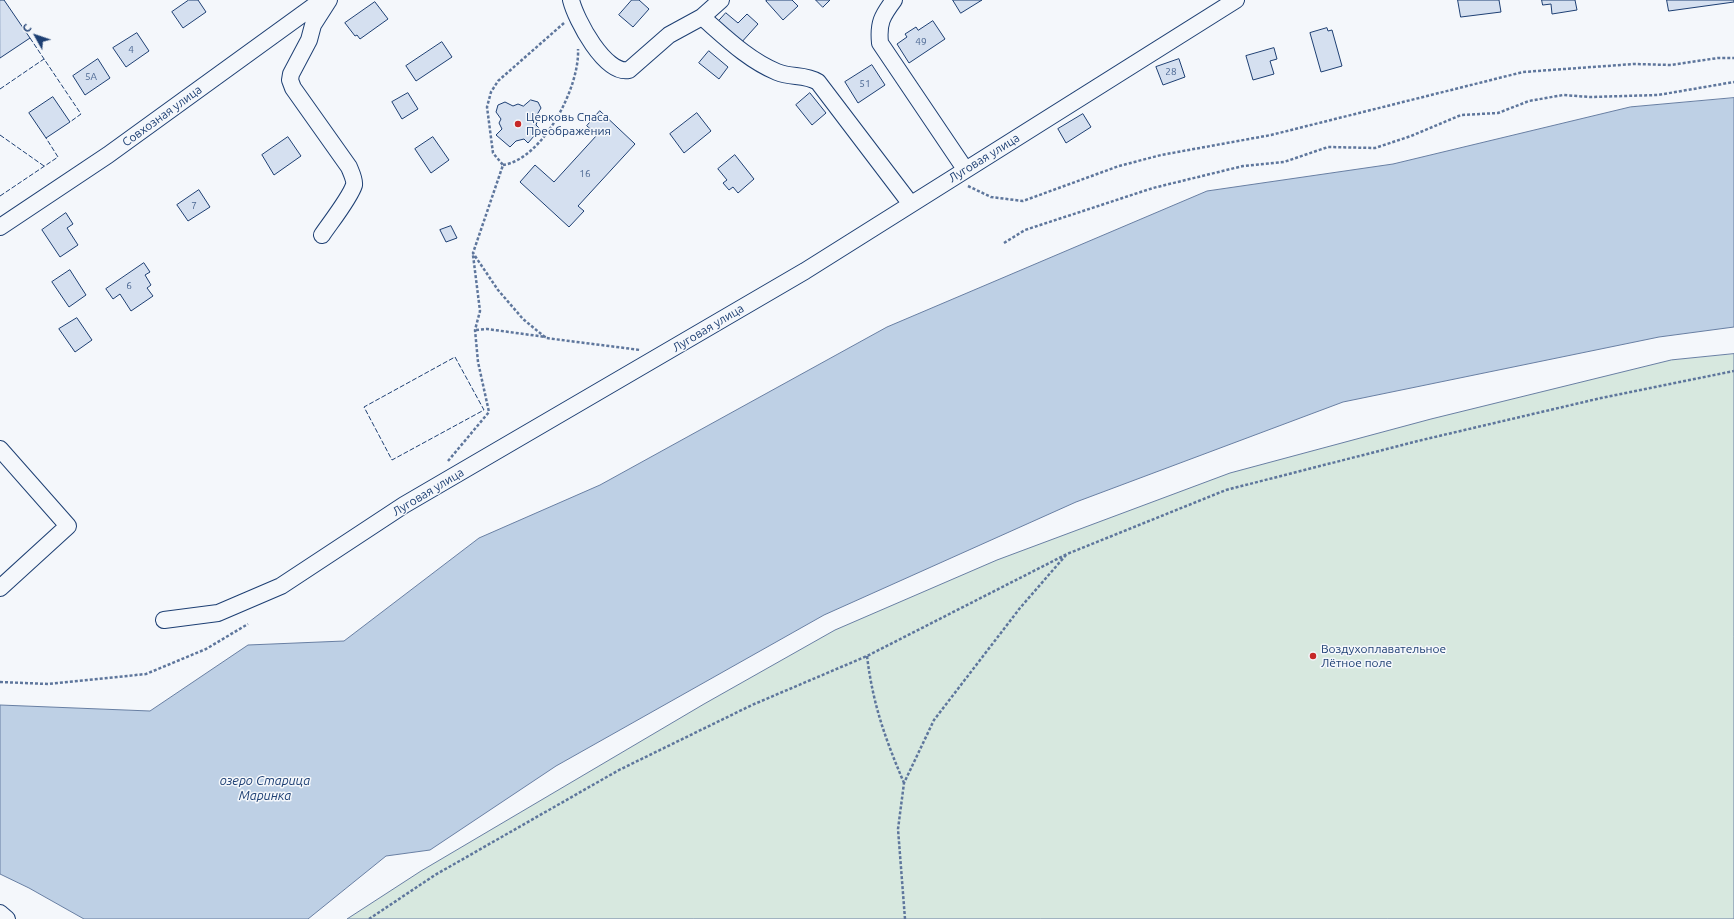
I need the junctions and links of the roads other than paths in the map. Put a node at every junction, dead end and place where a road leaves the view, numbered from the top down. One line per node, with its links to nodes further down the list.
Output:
1 (322, 0): 10 (street, Совхозная улица)
2 (329, 0): 11 (street)
3 (720, 0): 7 (street)
4 (894, 0): 8 (street)
5 (1236, 0): 8 (street, Луговая улица)
6 (572, 5): 7 (street)
7 (702, 17): 9 (street)
8 (960, 173): 9 (street, Луговая улица)
9 (910, 203): 14 (street, Луговая улица)
10 (0, 227)
11 (322, 235)
12 (0, 449): 13 (street)
13 (0, 588)
14 (164, 620)
15 (0, 913): 16 (street)
16 (7, 919)

